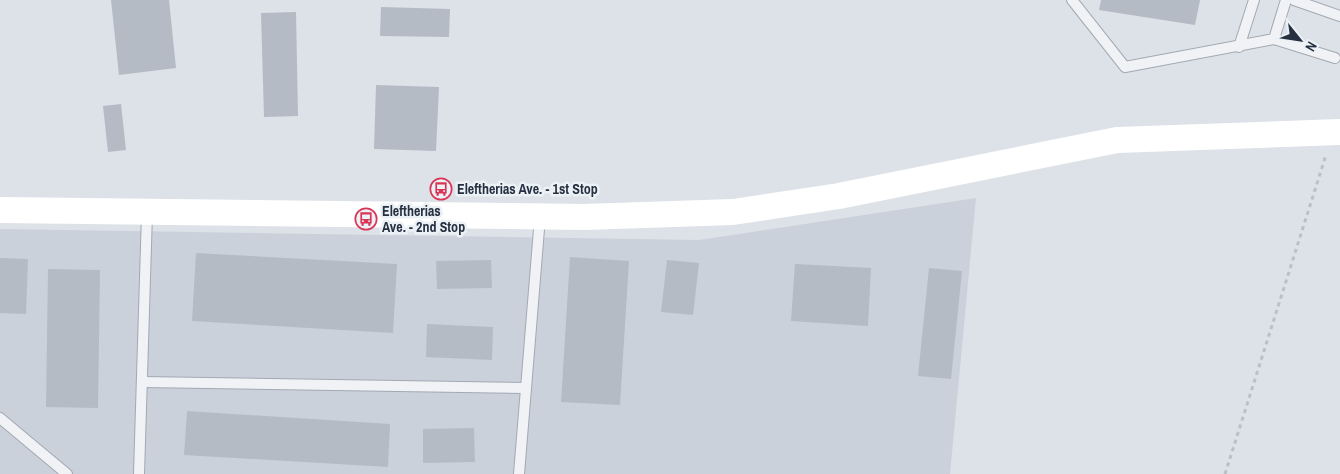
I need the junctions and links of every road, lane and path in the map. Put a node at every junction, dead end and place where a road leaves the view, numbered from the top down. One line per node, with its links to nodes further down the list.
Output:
1 (1072, 0): 7 (lane)
2 (1254, 0): 7 (lane)
3 (1286, 0): 6 (lane)
4 (1294, 0): 5 (lane)
5 (1340, 16)
6 (1274, 39): 7 (lane); 8 (lane)
7 (1239, 47)
8 (1335, 58)
9 (1337, 132): 12 (main road); 19 (path)
10 (0, 210): 11 (main road)
11 (147, 212): 12 (main road); 13 (lane)
12 (540, 216): 14 (lane)
13 (142, 382): 14 (lane); 17 (lane)
14 (526, 388): 18 (lane)
15 (0, 418): 16 (lane)
16 (67, 474)
17 (139, 474)
18 (519, 474)
19 (1225, 474)

